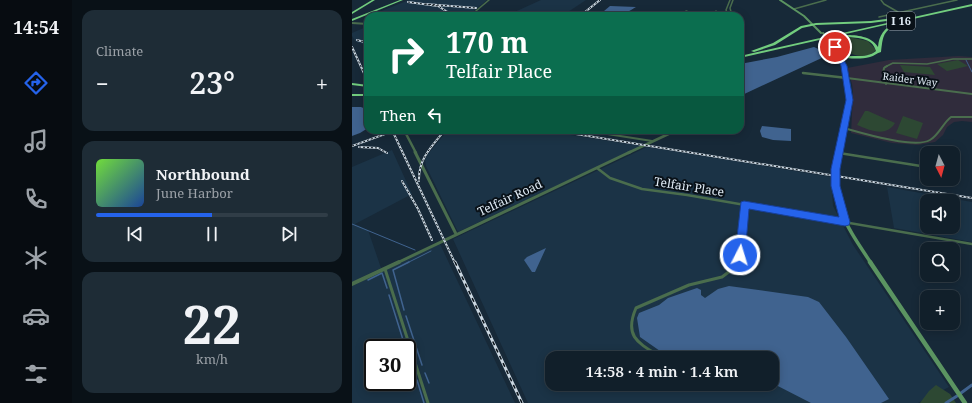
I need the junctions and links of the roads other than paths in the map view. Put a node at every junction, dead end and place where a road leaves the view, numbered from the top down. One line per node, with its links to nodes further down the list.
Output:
1 (372, 0): 12 (highway)
2 (402, 0): 13 (highway)
3 (489, 0): 14 (street)
4 (730, 0): 15 (street)
5 (733, 0): 16 (street)
6 (782, 0): 11 (main road)
7 (826, 0): 11 (street)
8 (881, 0): 17 (street)
9 (957, 0): 17 (street)
10 (972, 4): 20 (highway, I 16)
11 (795, 8): 23 (main road)
12 (352, 12)
13 (373, 12)
14 (475, 12)
15 (727, 12)
16 (730, 12)
17 (901, 12): 19 (street)
18 (364, 16): 21 (highway)
19 (879, 17)
20 (908, 18): 23 (highway); 24 (highway, I 16); 26 (highway, I 16); 29 (highway)
21 (352, 21): 22 (street)
22 (364, 23)
23 (815, 25): 24 (main road, bridge); 26 (highway)
24 (829, 40): 25 (main road); 27 (highway, I 16); 29 (main road); 30 (highway)
25 (835, 47): 29 (main road); 30 (highway)
26 (747, 53): 28 (highway, I 16)
27 (744, 54)
28 (744, 54)
29 (839, 57): 30 (highway); 33 (main road)
30 (862, 57)
31 (972, 60): 35 (street)
32 (803, 73): 33 (street)
33 (847, 78): 35 (street, Raider Way); 41 (main road)
34 (352, 84): 36 (highway)
35 (886, 84): 37 (street, Raider Way)
36 (364, 86)
37 (972, 94)
38 (352, 95): 39 (highway)
39 (364, 95)
40 (972, 117): 41 (street)
41 (844, 128): 46 (main road)
42 (406, 134): 51 (street)
43 (608, 134): 45 (street)
44 (668, 134): 45 (street, Telfair Road)
45 (653, 141): 48 (street, Telfair Road)
46 (839, 153): 47 (street); 50 (main road)
47 (920, 165)
48 (597, 168): 49 (street, Telfair Place); 51 (street, Telfair Road)
49 (744, 205): 50 (street, Telfair Place); 55 (street)
50 (845, 222): 52 (street, Telfair Place); 57 (main road)
51 (456, 234): 53 (street, Telfair Road)
52 (972, 244)
53 (384, 268): 54 (street, Telfair Road); 56 (street)
54 (352, 284)
55 (652, 351)
56 (428, 403)
57 (965, 403)

